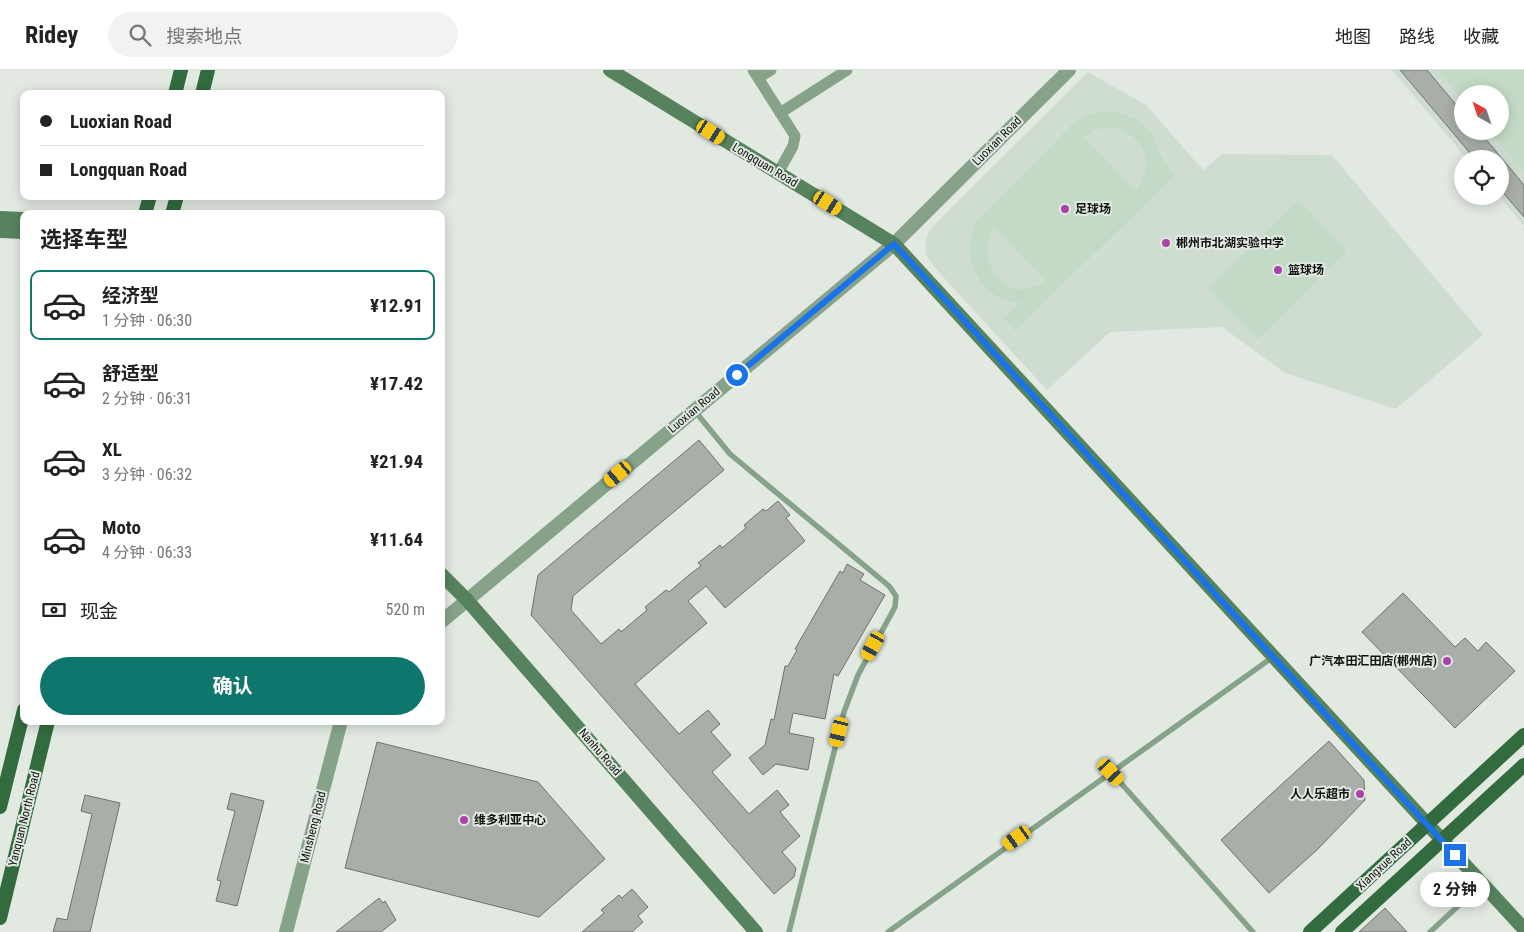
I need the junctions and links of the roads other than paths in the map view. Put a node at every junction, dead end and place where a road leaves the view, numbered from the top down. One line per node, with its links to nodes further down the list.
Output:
1 (181, 70): 8 (main road)
2 (208, 70): 9 (main road)
3 (610, 70): 11 (main road, Longquan Road)
4 (771, 70): 7 (street)
5 (847, 70): 10 (street)
6 (1069, 70): 16 (street, Luoxian Road)
7 (756, 74): 10 (street)
8 (176, 90)
9 (203, 90)
10 (780, 113): 11 (street)
11 (778, 173): 16 (main road, Longquan Road)
12 (0, 218): 13 (main road)
13 (20, 218)
14 (0, 231): 15 (main road)
15 (20, 232)
16 (894, 244): 17 (street, Luoxian Road); 21 (main road, Longquan Road)
17 (694, 410): 19 (street, Luoxian Road); 36 (lane)
18 (445, 578): 19 (main road, Nanhu Road)
19 (467, 600): 20 (street); 35 (main road, Nanhu Road)
20 (445, 619)
21 (1273, 657): 27 (lane); 29 (main road, Longquan Road)
22 (20, 725): 28 (main road)
23 (47, 725): 32 (main road, Yanquan North Road)
24 (340, 725): 34 (street, Minsheng Road)
25 (1524, 735): 29 (main road, Xiangxue Road)
26 (1524, 765): 30 (main road, Xiangxue Road)
27 (1111, 772): 37 (lane); 38 (lane)
28 (0, 807)
29 (1427, 824): 30 (main road, Longquan Road); 39 (main road, Xiangxue Road)
30 (1442, 840): 31 (main road, Longquan Road); 40 (main road, Xiangxue Road)
31 (1482, 884): 33 (main road, Longquan Road); 41 (lane)
32 (0, 918)
33 (1524, 929)
34 (286, 932)
35 (756, 932)
36 (789, 932)
37 (888, 932)
38 (1254, 932)
39 (1310, 932)
40 (1342, 932)
41 (1430, 932)

